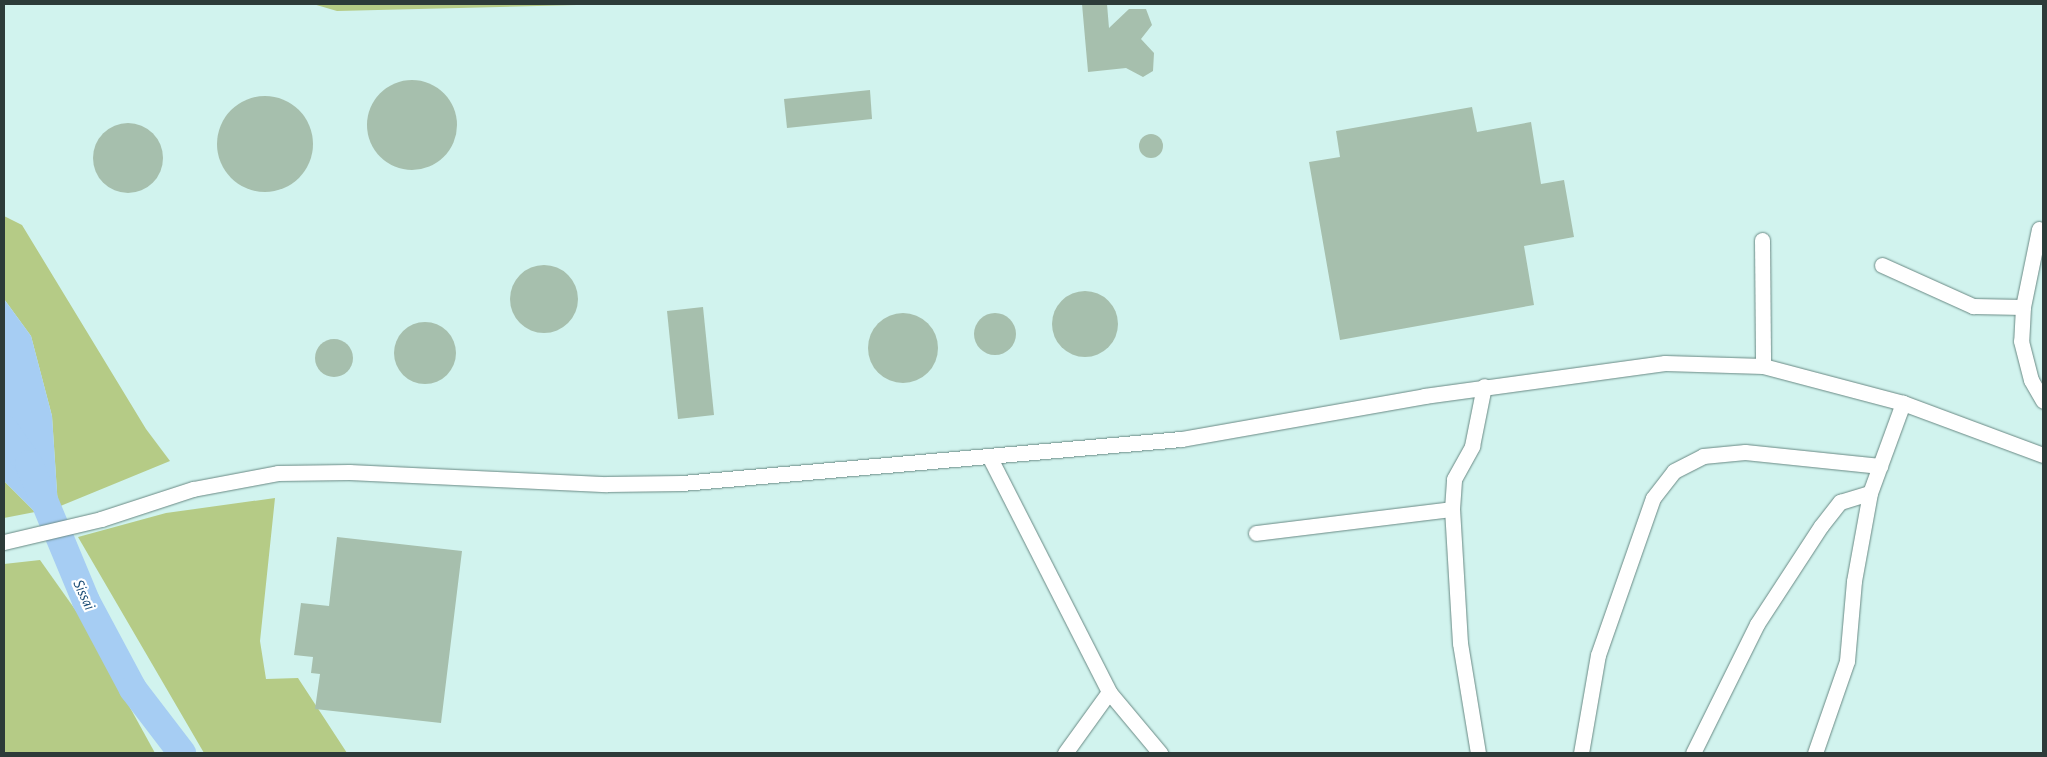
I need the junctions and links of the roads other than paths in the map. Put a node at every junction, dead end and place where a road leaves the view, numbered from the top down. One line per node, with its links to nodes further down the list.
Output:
1 (2039, 230): 4 (street)
2 (1762, 240): 5 (street)
3 (1882, 265): 4 (street)
4 (2022, 307): 7 (street)
5 (1763, 366): 6 (street); 8 (street)
6 (1484, 386): 10 (street); 13 (street)
7 (2043, 401)
8 (1904, 403): 9 (street); 11 (street)
9 (2043, 455)
10 (990, 458): 15 (street); 16 (street)
11 (1880, 466): 12 (street); 20 (street)
12 (1870, 494): 21 (street); 22 (street)
13 (1452, 509): 14 (street); 19 (street)
14 (1256, 534)
15 (4, 542)
16 (1109, 692): 17 (street); 18 (street)
17 (1064, 753)
18 (1160, 753)
19 (1478, 753)
20 (1581, 753)
21 (1693, 753)
22 (1815, 753)

